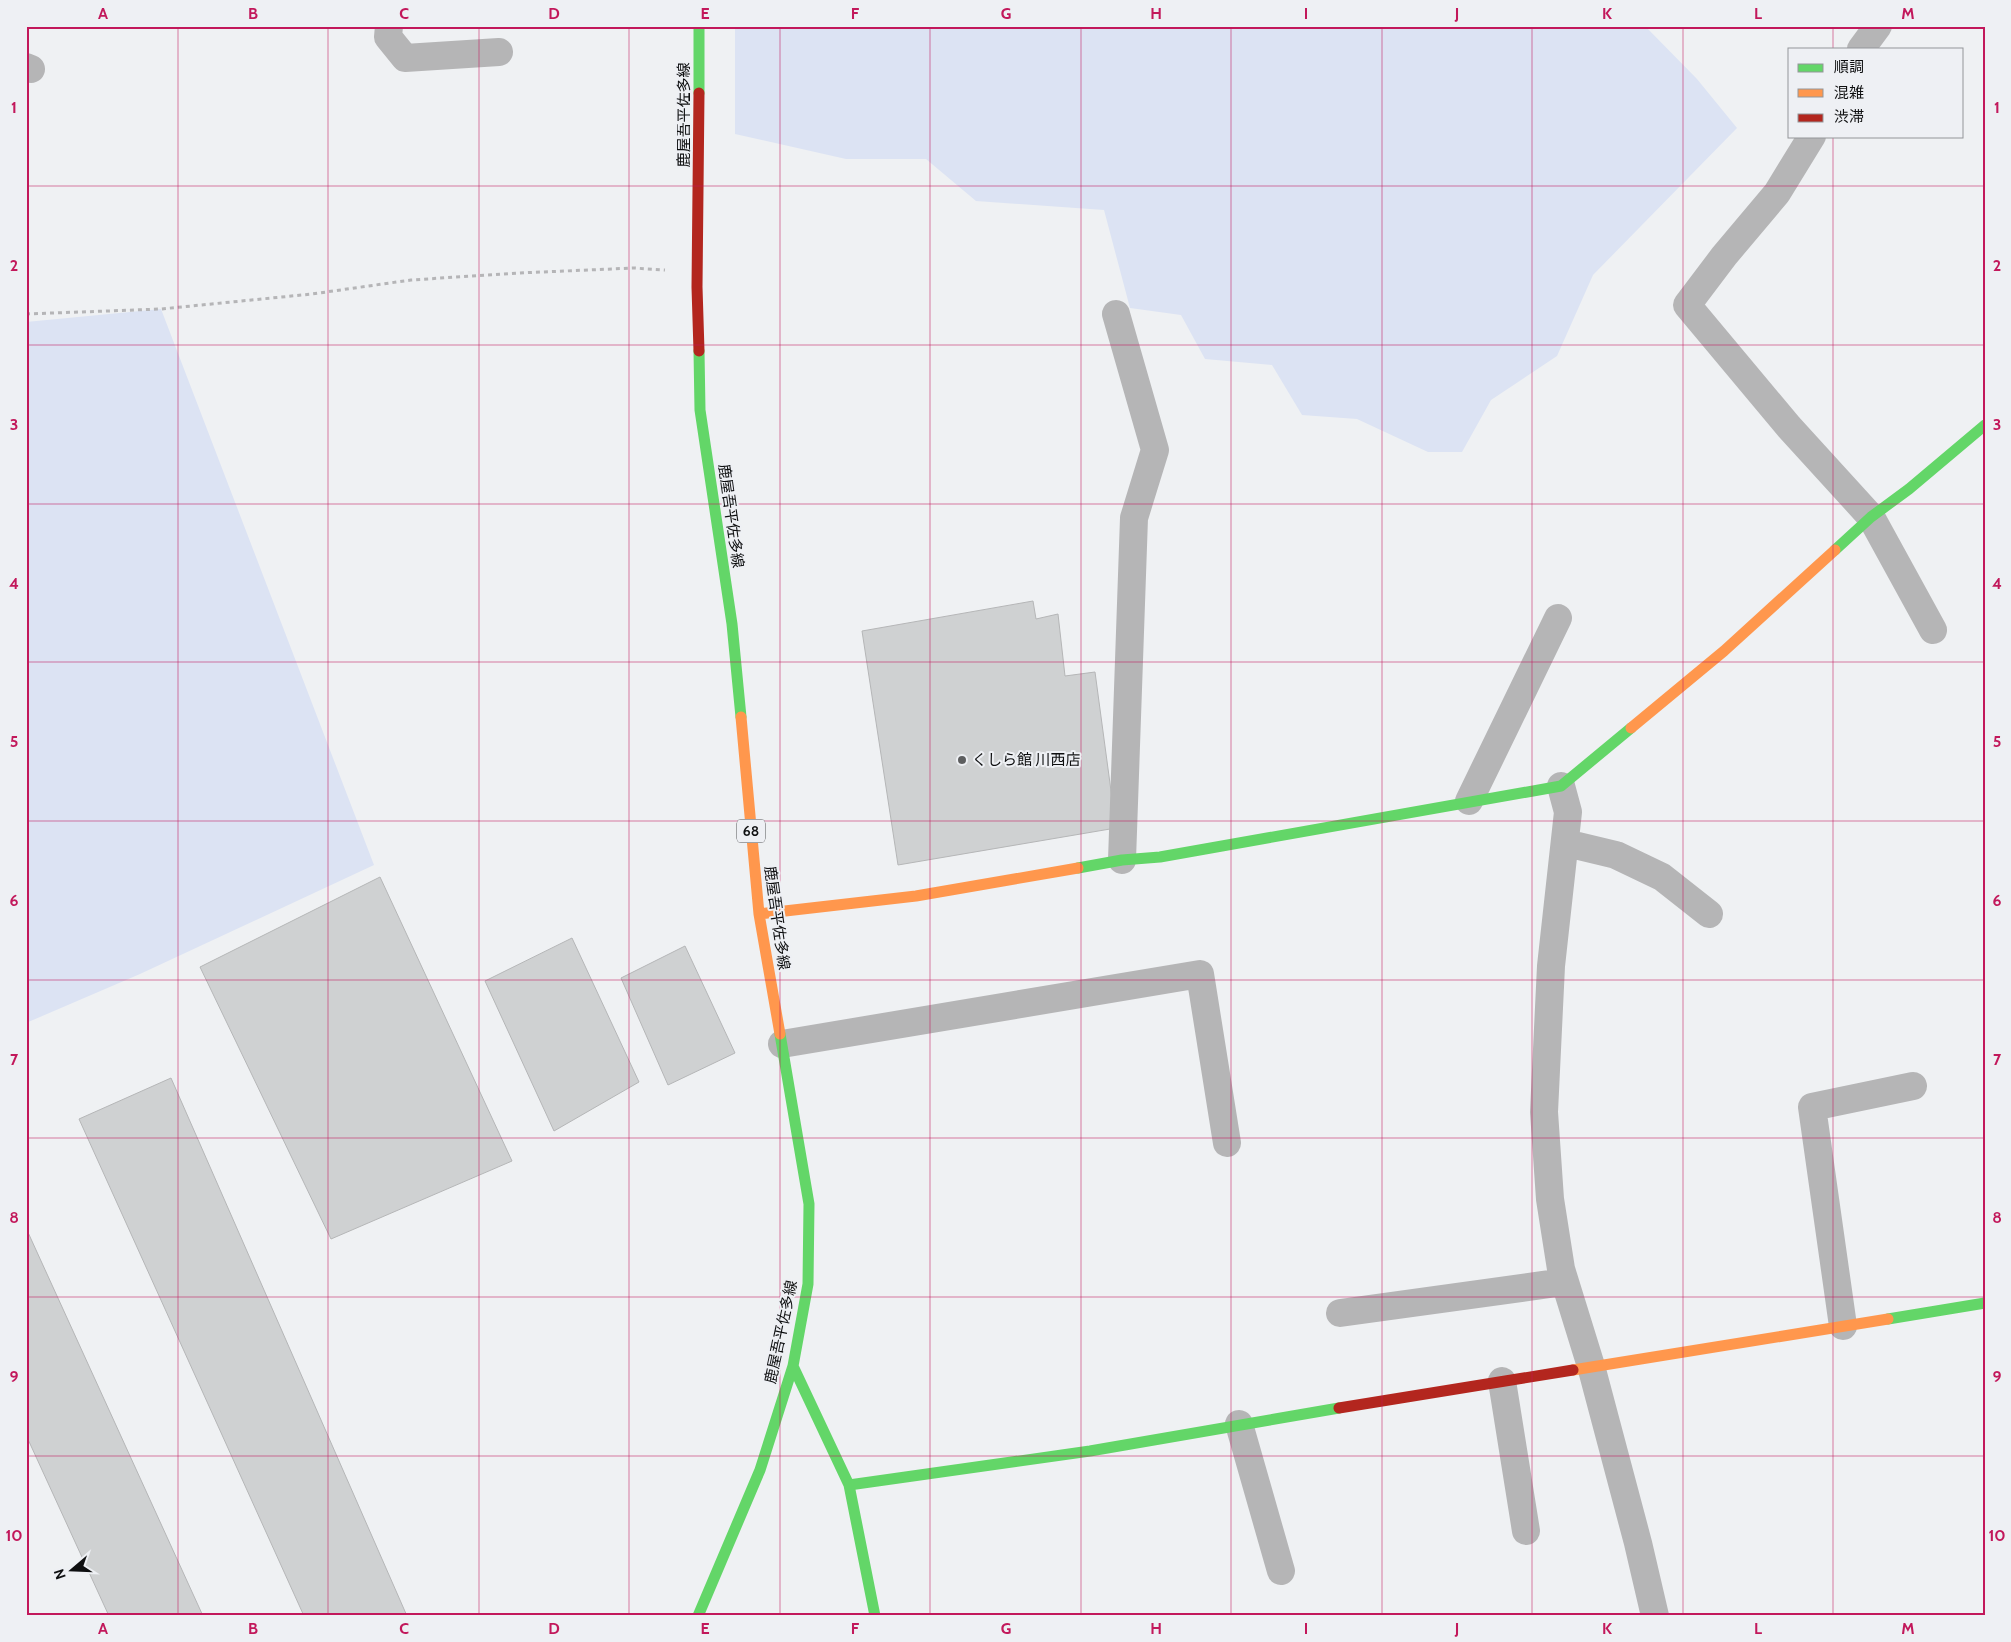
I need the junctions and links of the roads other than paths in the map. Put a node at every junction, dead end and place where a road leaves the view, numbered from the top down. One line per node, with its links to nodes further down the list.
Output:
1 (389, 26): 5 (street)
2 (699, 26): 16 (street, 鹿屋吾平佐多線 / 68)
3 (1878, 26): 4 (street)
4 (1863, 48)
5 (499, 52)
6 (1811, 138): 9 (street)
7 (1116, 314): 15 (street)
8 (1985, 425): 9 (street)
9 (1871, 517): 11 (street); 12 (street)
10 (1558, 618): 13 (street)
11 (1933, 630)
12 (1561, 786): 13 (street); 14 (street)
13 (1470, 801): 15 (street)
14 (1566, 843): 17 (street); 21 (street)
15 (1122, 860): 16 (street)
16 (759, 914): 18 (street, 鹿屋吾平佐多線 / 68)
17 (1709, 914)
18 (782, 1044): 20 (street); 25 (street, 鹿屋吾平佐多線 / 68)
19 (1913, 1086): 24 (street)
20 (1227, 1142)
21 (1564, 1282): 23 (street); 26 (street)
22 (1985, 1303): 24 (street)
23 (1340, 1313)
24 (1843, 1326): 26 (street)
25 (793, 1366): 29 (street); 32 (street, 鹿屋吾平佐多線 / 68)
26 (1591, 1366): 27 (street); 34 (street)
27 (1502, 1381): 28 (street); 30 (street)
28 (1239, 1424): 29 (street); 31 (street)
29 (848, 1485): 33 (street)
30 (1526, 1531)
31 (1281, 1571)
32 (698, 1616)
33 (875, 1616)
34 (1655, 1616)

